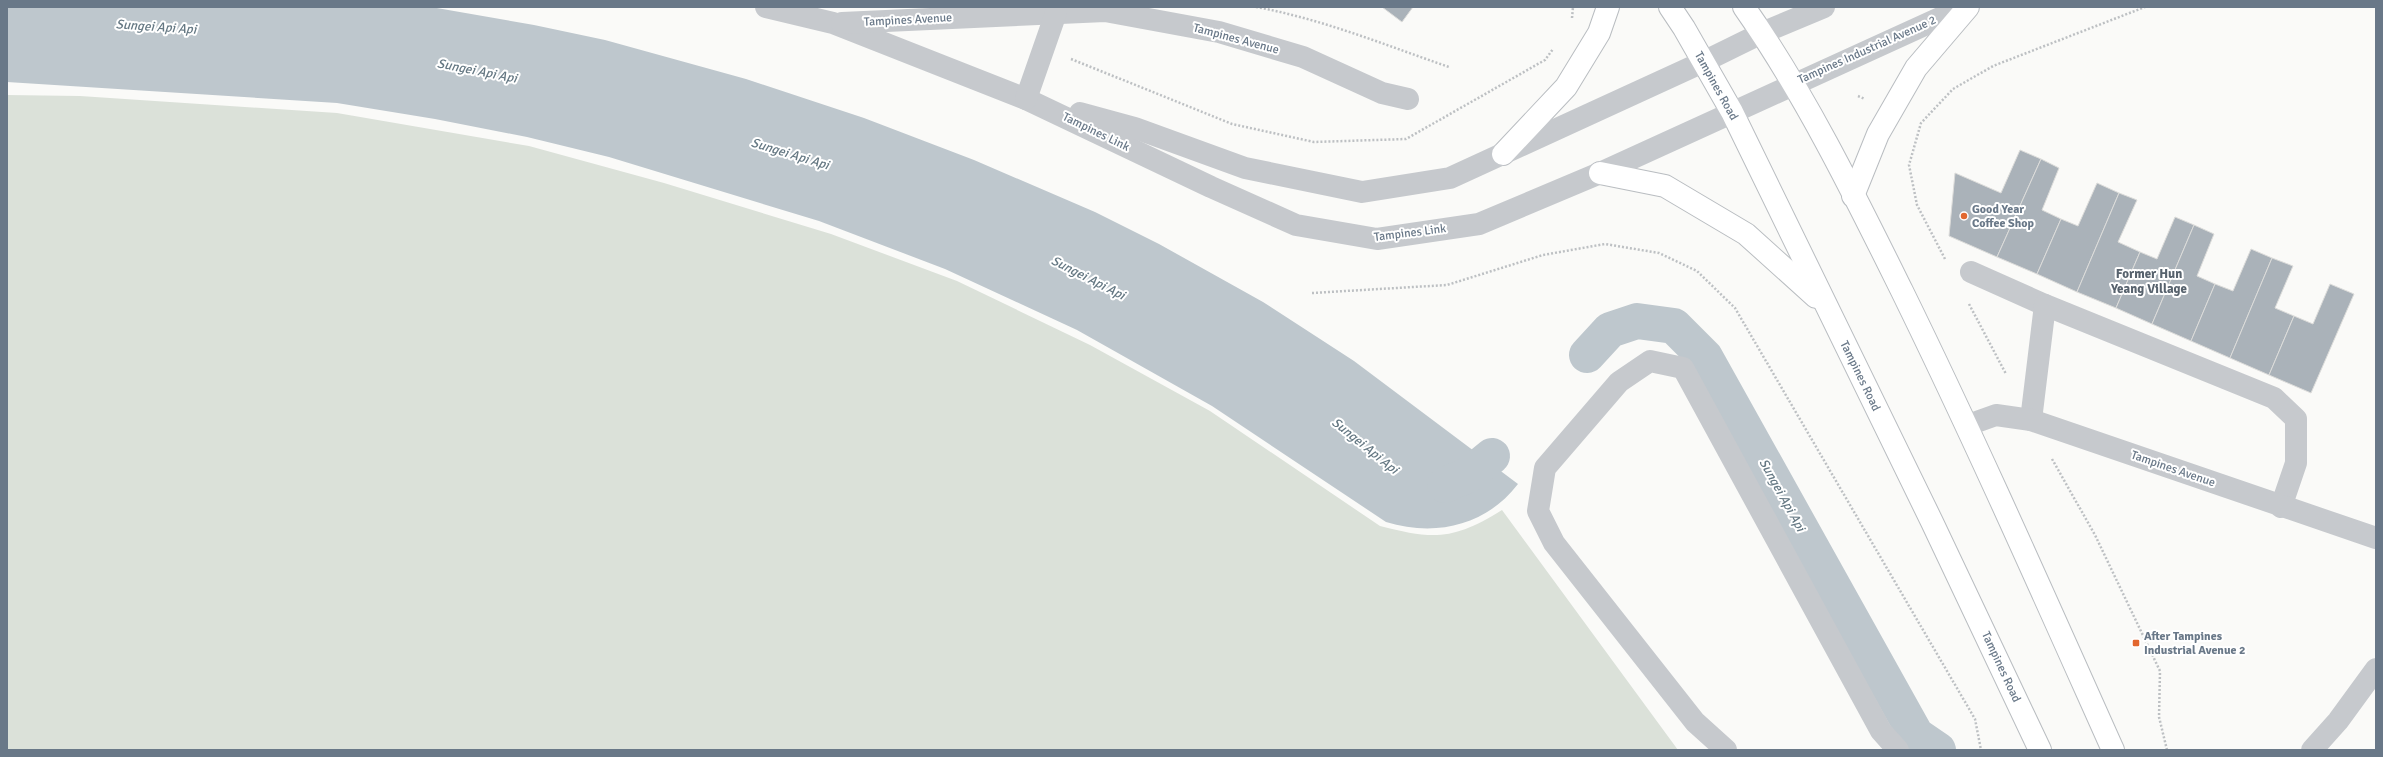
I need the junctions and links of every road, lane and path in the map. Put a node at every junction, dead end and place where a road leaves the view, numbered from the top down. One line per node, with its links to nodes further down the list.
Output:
1 (766, 7): 11 (street, Tampines Link)
2 (1256, 7): 16 (path)
3 (1608, 7): 22 (main road)
4 (1670, 7): 15 (main road, Tampines Road)
5 (1744, 7): 12 (main road)
6 (1824, 7): 12 (street)
7 (1964, 7): 17 (street, Tampines Industrial Avenue 2)
8 (1968, 7): 24 (main road)
9 (2145, 7): 21 (path)
10 (1056, 13): 11 (street, Tampines Avenue); 13 (street); 19 (street, Tampines Avenue)
11 (833, 23): 18 (street, Tampines Link)
12 (1762, 33): 15 (street, Tampines Link); 17 (main road)
13 (1044, 48): 14 (path); 18 (street)
14 (1554, 48)
15 (1703, 62): 20 (main road, Tampines Road); 22 (street, Tampines Link)
16 (1449, 67)
17 (1793, 83): 20 (street, Tampines Link); 24 (main road)
18 (1026, 98): 22 (street, Tampines Link); 23 (street, Tampines Link)
19 (1408, 99)
20 (1732, 112): 23 (street, Tampines Link); 27 (main road, Tampines Road)
21 (1921, 124)
22 (1503, 154)
23 (1600, 173): 27 (main road)
24 (1853, 196): 30 (main road)
25 (1971, 272): 28 (street)
26 (1312, 293): 36 (path)
27 (1824, 305): 37 (main road, Tampines Road)
28 (2045, 305): 29 (street); 31 (street)
29 (2030, 420): 30 (street, Tampines Avenue); 31 (street, Tampines Avenue)
30 (1968, 425): 38 (main road)
31 (2281, 506): 32 (street, Tampines Avenue)
32 (2376, 538)
33 (2376, 669): 39 (street)
34 (1726, 750): 35 (street)
35 (1898, 750)
36 (1981, 750)
37 (2040, 750)
38 (2112, 750)
39 (2312, 750)

